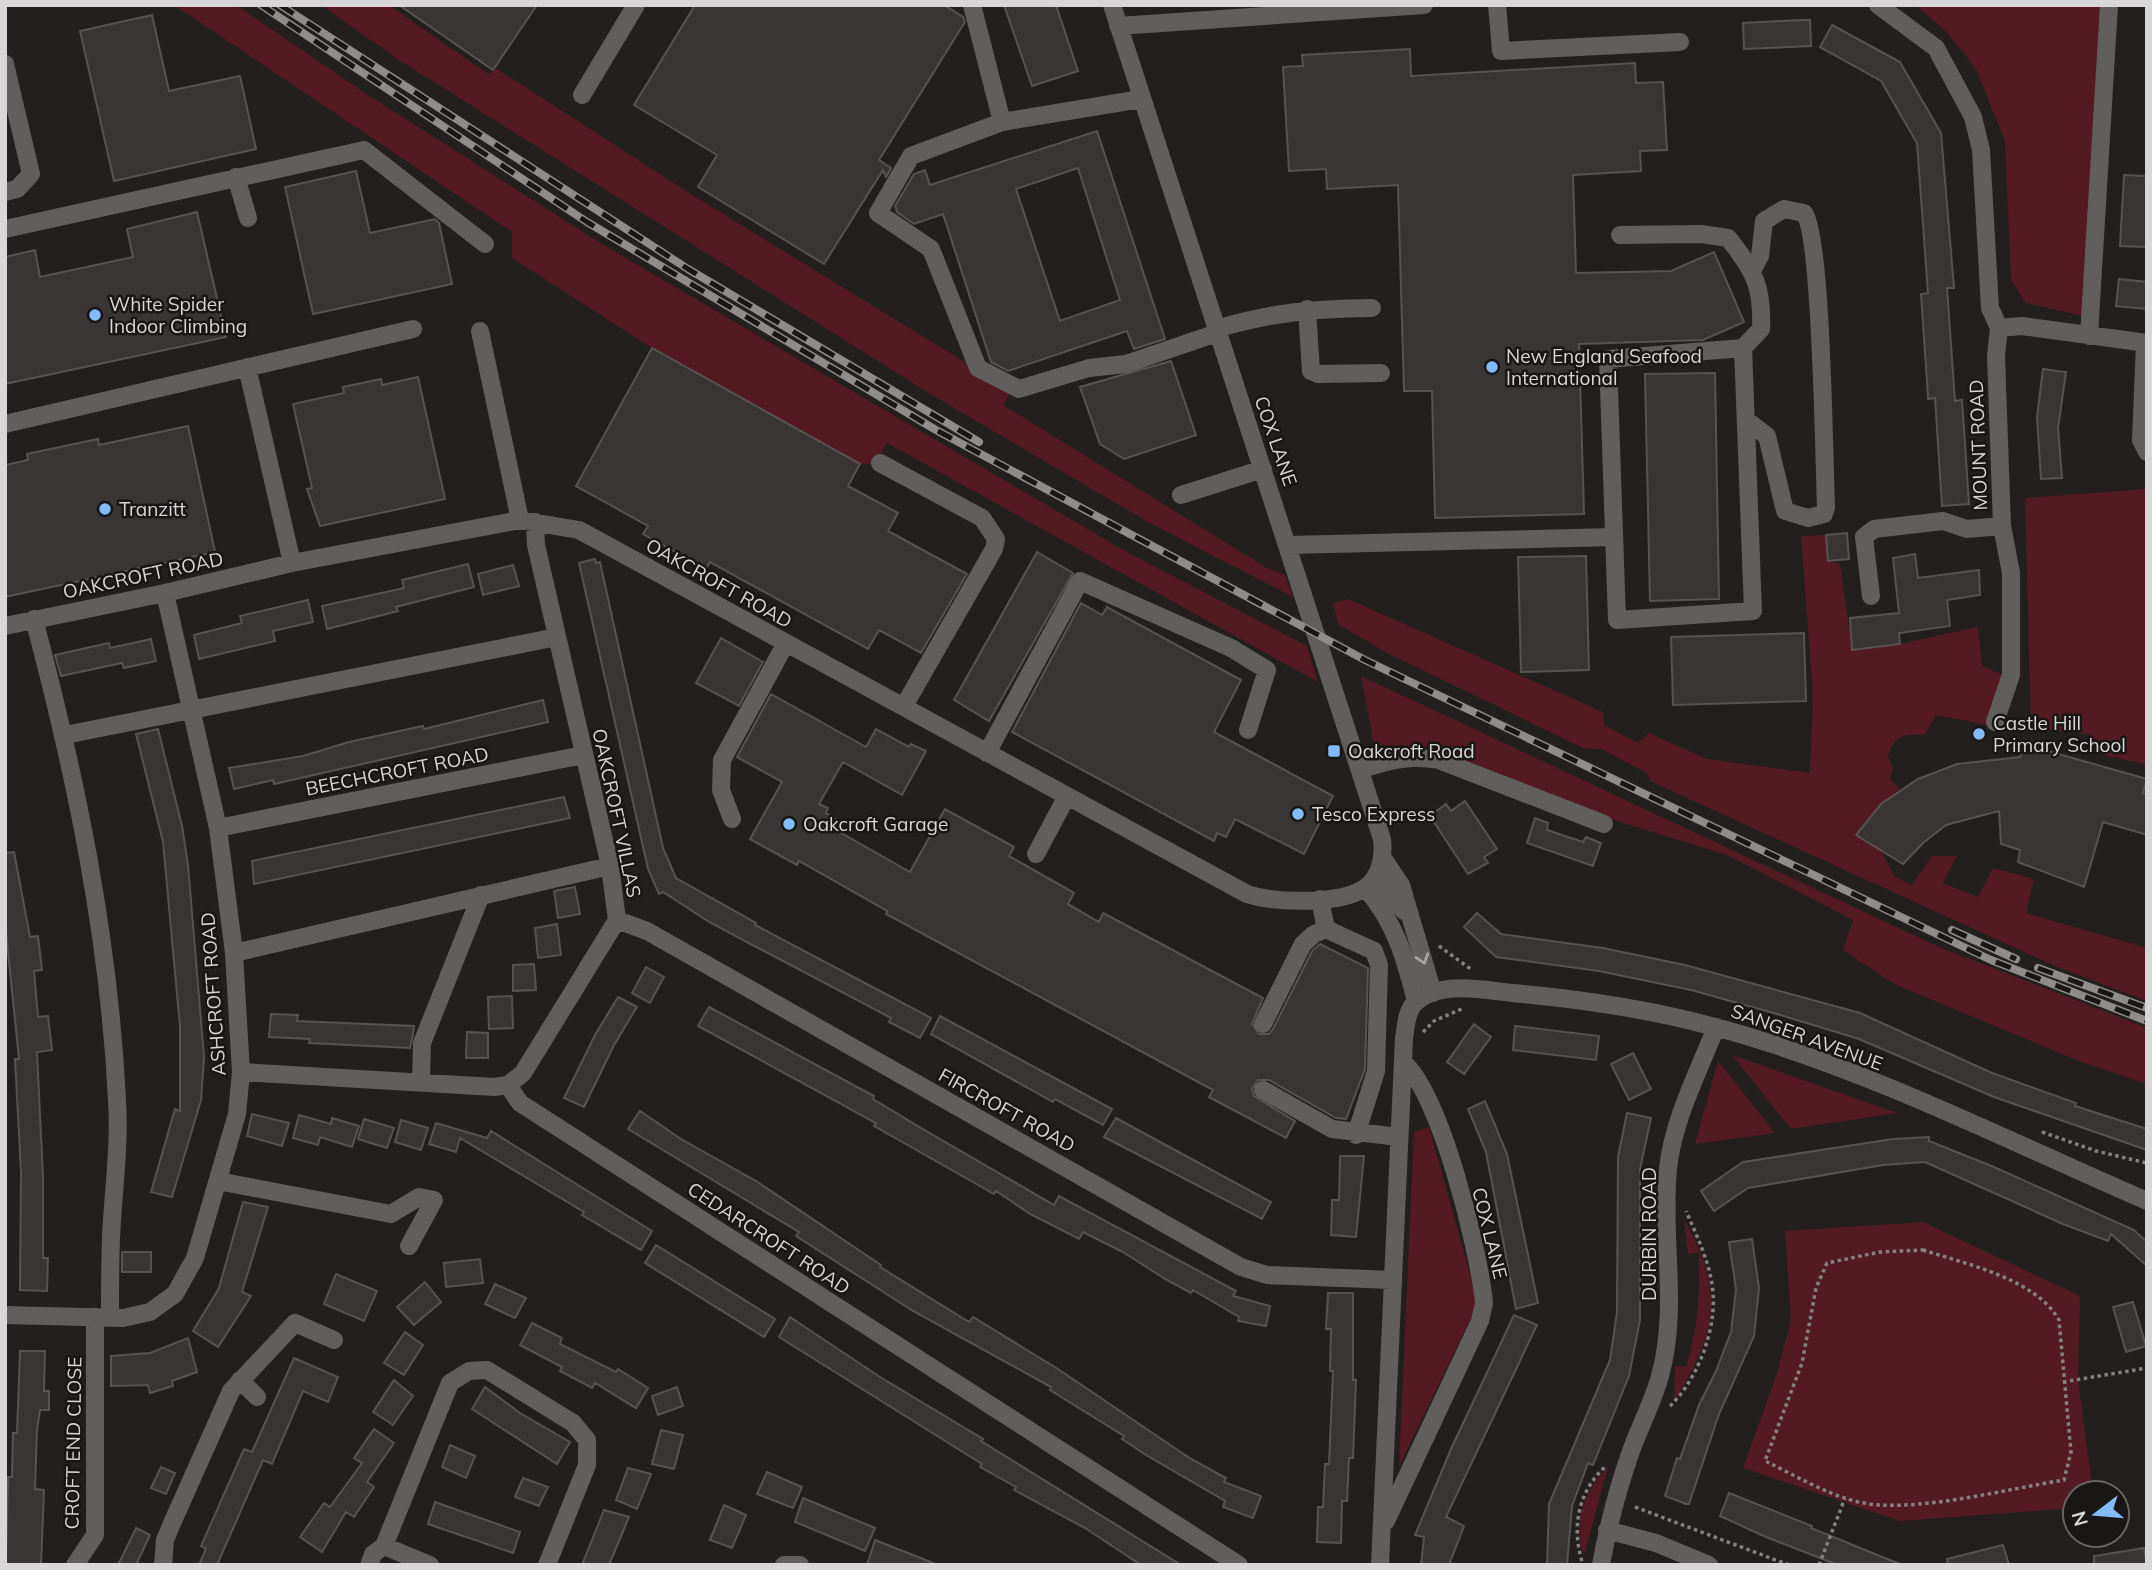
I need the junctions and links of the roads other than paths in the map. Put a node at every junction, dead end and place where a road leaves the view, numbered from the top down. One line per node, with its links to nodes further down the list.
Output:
1 (636, 5): 11 (street)
2 (972, 5): 13 (street)
3 (1112, 5): 8 (street, COX LANE)
4 (1424, 5): 8 (street)
5 (1497, 5): 9 (street)
6 (1878, 5): 23 (street, MOUNT ROAD)
7 (2109, 5): 27 (street)
8 (1118, 26): 12 (street, COX LANE)
9 (1680, 42)
10 (5, 64): 15 (street)
11 (582, 95)
12 (1141, 99): 13 (street); 26 (street, COX LANE)
13 (1002, 122): 26 (street)
14 (236, 177): 16 (street); 17 (street); 19 (street)
15 (5, 192)
16 (248, 218)
17 (5, 229)
18 (1619, 235): 20 (street)
19 (485, 244)
20 (1753, 269): 29 (street); 32 (street)
21 (1371, 308): 22 (street)
22 (1307, 309): 26 (street); 31 (street)
23 (1999, 328): 27 (street); 39 (street, MOUNT ROAD)
24 (413, 329): 30 (street)
25 (480, 331): 38 (street, OAKCROFT VILLAS)
26 (1216, 331): 36 (street, COX LANE)
27 (2089, 336): 28 (street)
28 (2146, 343): 34 (street)
29 (1744, 348): 32 (street); 40 (street)
30 (247, 366): 33 (street); 42 (street)
31 (1381, 373)
32 (1746, 420): 40 (street)
33 (5, 424)
34 (2147, 452)
35 (880, 463): 49 (street)
36 (1263, 469): 37 (street); 41 (street, COX LANE)
37 (1181, 495)
38 (527, 521): 42 (street, OAKCROFT ROAD); 47 (street, OAKCROFT VILLAS); 48 (street, OAKCROFT ROAD)
39 (2002, 526): 44 (street, MOUNT ROAD); 51 (street)
40 (1613, 537): 41 (street)
41 (1289, 545): 56 (street, COX LANE)
42 (292, 563): 43 (street, OAKCROFT ROAD)
43 (165, 593): 45 (street, OAKCROFT ROAD); 50 (street, ASHCROFT ROAD)
44 (1871, 596)
45 (34, 619): 46 (street, OAKCROFT ROAD); 53 (street, CROFT END CLOSE)
46 (5, 626)
47 (557, 637): 50 (street); 55 (street, OAKCROFT VILLAS)
48 (786, 643): 49 (street, OAKCROFT ROAD); 58 (street)
49 (904, 706): 54 (street, OAKCROFT ROAD)
50 (191, 710): 53 (street); 60 (street, ASHCROFT ROAD)
51 (1996, 722)
52 (1248, 730): 54 (street)
53 (65, 735): 87 (street, CROFT END CLOSE)
54 (987, 753): 57 (street, OAKCROFT ROAD)
55 (583, 755): 60 (street, BEECHCROFT ROAD); 62 (street, OAKCROFT VILLAS)
56 (1362, 769): 59 (street); 63 (street, COX LANE)
57 (1067, 796): 61 (street); 65 (street, OAKCROFT ROAD)
58 (732, 819)
59 (1604, 824)
60 (218, 828): 69 (street, ASHCROFT ROAD)
61 (1036, 854)
62 (610, 866): 64 (street); 66 (street, OAKCROFT VILLAS)
63 (1375, 874): 65 (street, OAKCROFT ROAD); 68 (street)
64 (481, 895): 69 (street); 77 (street)
65 (1320, 899): 67 (street)
66 (617, 920): 78 (street, OAKCROFT VILLAS); 85 (street, FIRCROFT ROAD)
67 (1326, 929): 73 (street); 80 (street)
68 (1404, 929): 70 (street, one-way to 70); 71 (street); 72 (street)
69 (234, 953): 76 (street, ASHCROFT ROAD)
70 (1433, 993): 71 (street); 74 (street, SANGER AVENUE)
71 (1416, 1001): 72 (street, COX LANE)
72 (1406, 1021): 75 (street, COX LANE)
73 (1263, 1024)
74 (1716, 1027): 83 (street, SANGER AVENUE); 92 (street, DURBIN ROAD)
75 (1404, 1056): 81 (street, COX LANE); 91 (street, COX LANE)
76 (241, 1072): 77 (street); 82 (street, ASHCROFT ROAD)
77 (421, 1082): 78 (street)
78 (508, 1084): 101 (street, CEDARCROFT ROAD)
79 (1263, 1090): 80 (street)
80 (1356, 1135): 81 (street)
81 (1399, 1137): 85 (street, COX LANE)
82 (218, 1181): 84 (street); 87 (street, ASHCROFT ROAD)
83 (2147, 1201)
84 (409, 1246)
85 (1392, 1280): 91 (street, COX LANE)
86 (5, 1315): 87 (street, ASHCROFT ROAD)
87 (103, 1317): 94 (street, CROFT END CLOSE)
88 (334, 1340): 89 (street)
89 (240, 1380): 90 (street); 95 (street)
90 (257, 1397)
91 (1381, 1531): 102 (street, COX LANE)
92 (1607, 1531): 103 (street, DURBIN ROAD); 104 (street)
93 (383, 1546): 96 (street); 97 (street); 98 (street)
94 (75, 1565)
95 (163, 1565)
96 (369, 1565)
97 (430, 1565)
98 (547, 1565)
99 (784, 1565): 100 (street)
100 (800, 1565)
101 (1239, 1565)
102 (1380, 1565)
103 (1601, 1565)
104 (1709, 1565)

